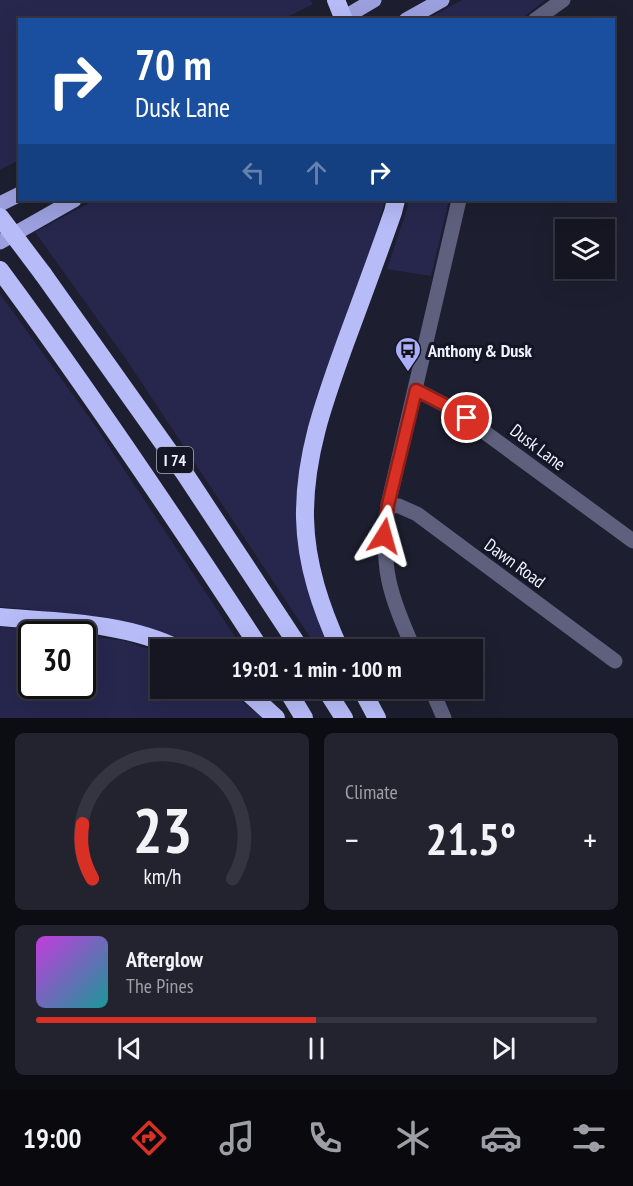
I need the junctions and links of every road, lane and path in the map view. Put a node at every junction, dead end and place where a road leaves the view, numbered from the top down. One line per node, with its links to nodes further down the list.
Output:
1 (336, 0): 5 (highway)
2 (374, 0): 6 (main road)
3 (442, 0): 7 (main road)
4 (563, 0): 8 (street)
5 (342, 18)
6 (344, 18)
7 (410, 18)
8 (538, 18)
9 (18, 195): 13 (main road)
10 (72, 201): 15 (main road)
11 (396, 201): 24 (highway)
12 (459, 201): 17 (street)
13 (0, 204)
14 (0, 217): 23 (highway, I 74, bridge)
15 (0, 242)
16 (0, 270): 22 (highway, I 74)
17 (416, 390): 18 (street); 19 (street, Dusk Lane)
18 (388, 505): 25 (street); 26 (street, Dawn Road)
19 (633, 541)
20 (0, 617): 21 (highway)
21 (154, 639)
22 (254, 639)
23 (294, 639)
24 (336, 639)
25 (410, 639)
26 (615, 661)
27 (255, 699): 32 (highway)
28 (293, 699): 33 (highway)
29 (332, 699): 34 (highway)
30 (366, 699): 35 (highway)
31 (436, 699): 36 (street)
32 (276, 718)
33 (304, 718)
34 (344, 718)
35 (376, 718)
36 (444, 718)

